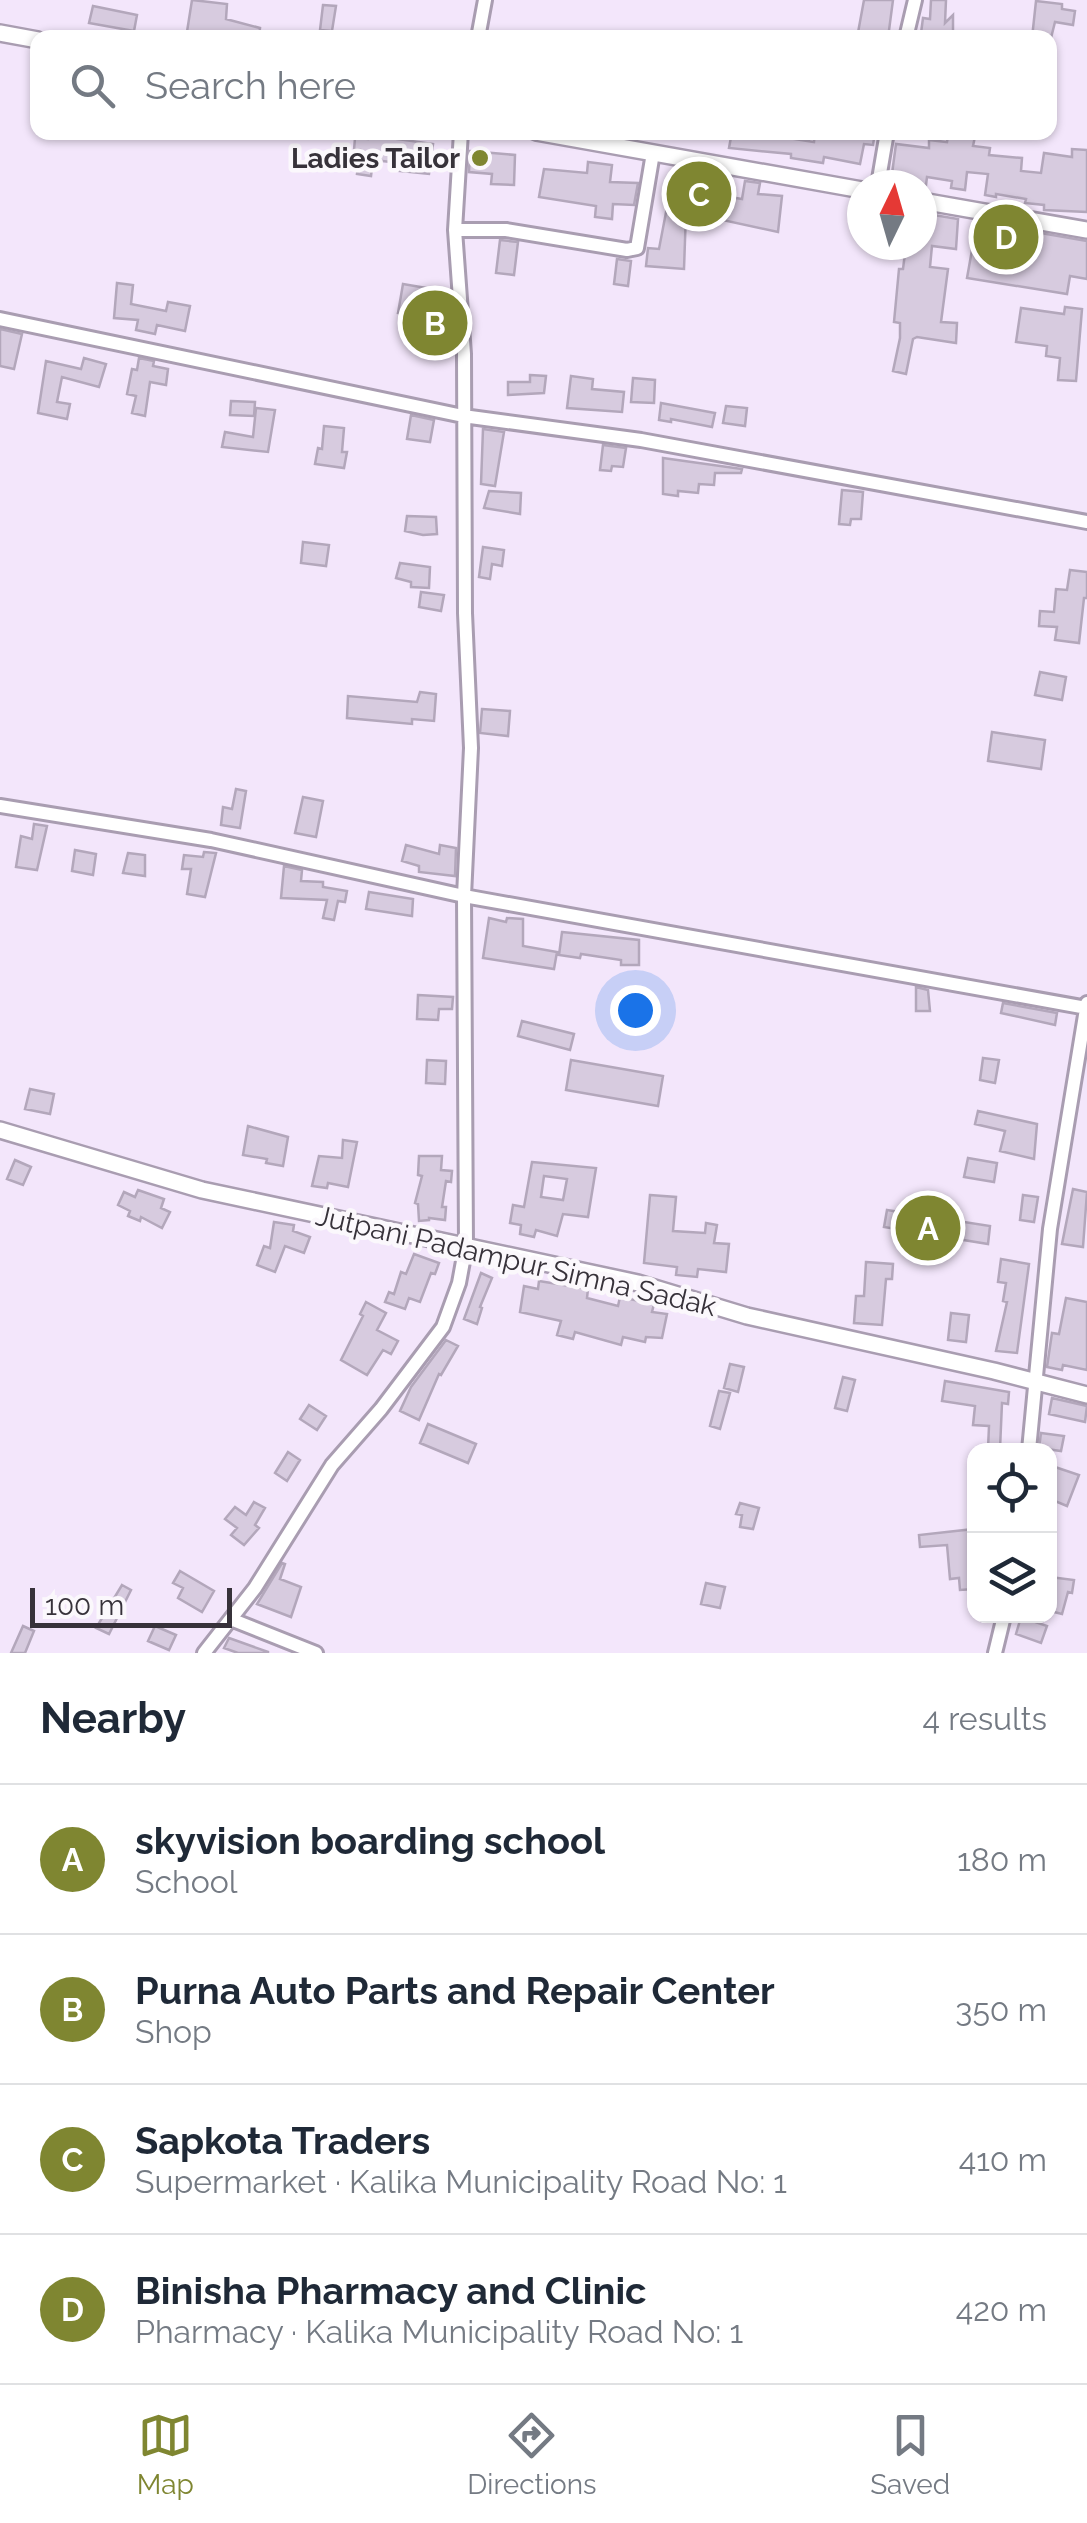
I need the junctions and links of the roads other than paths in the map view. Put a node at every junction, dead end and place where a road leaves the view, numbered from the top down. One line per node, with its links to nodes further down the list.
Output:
1 (485, 0): 3 (street)
2 (915, 0): 4 (street)
3 (479, 30)
4 (908, 30)
5 (0, 32): 6 (street)
6 (30, 38)
7 (461, 140): 14 (street)
8 (581, 140): 10 (street)
9 (886, 140): 11 (street)
10 (653, 153): 12 (street); 14 (street)
11 (881, 170)
12 (847, 187)
13 (937, 204): 15 (street)
14 (455, 230): 17 (street)
15 (1087, 230)
16 (0, 320): 17 (street)
17 (463, 416): 18 (street); 20 (street)
18 (1087, 522)
19 (0, 806): 20 (street)
20 (464, 896): 21 (street); 23 (street)
21 (1087, 1006): 24 (street)
22 (0, 1130): 23 (street, Jutpani Padampur Simna Sadak)
23 (466, 1245): 24 (street, Jutpani Padampur Simna Sadak); 27 (street)
24 (1035, 1383): 25 (street, Jutpani Padampur Simna Sadak); 26 (street)
25 (1087, 1395)
26 (1029, 1443)
27 (233, 1620): 29 (street); 30 (street)
28 (1002, 1623): 31 (street)
29 (204, 1653)
30 (316, 1653)
31 (995, 1653)

